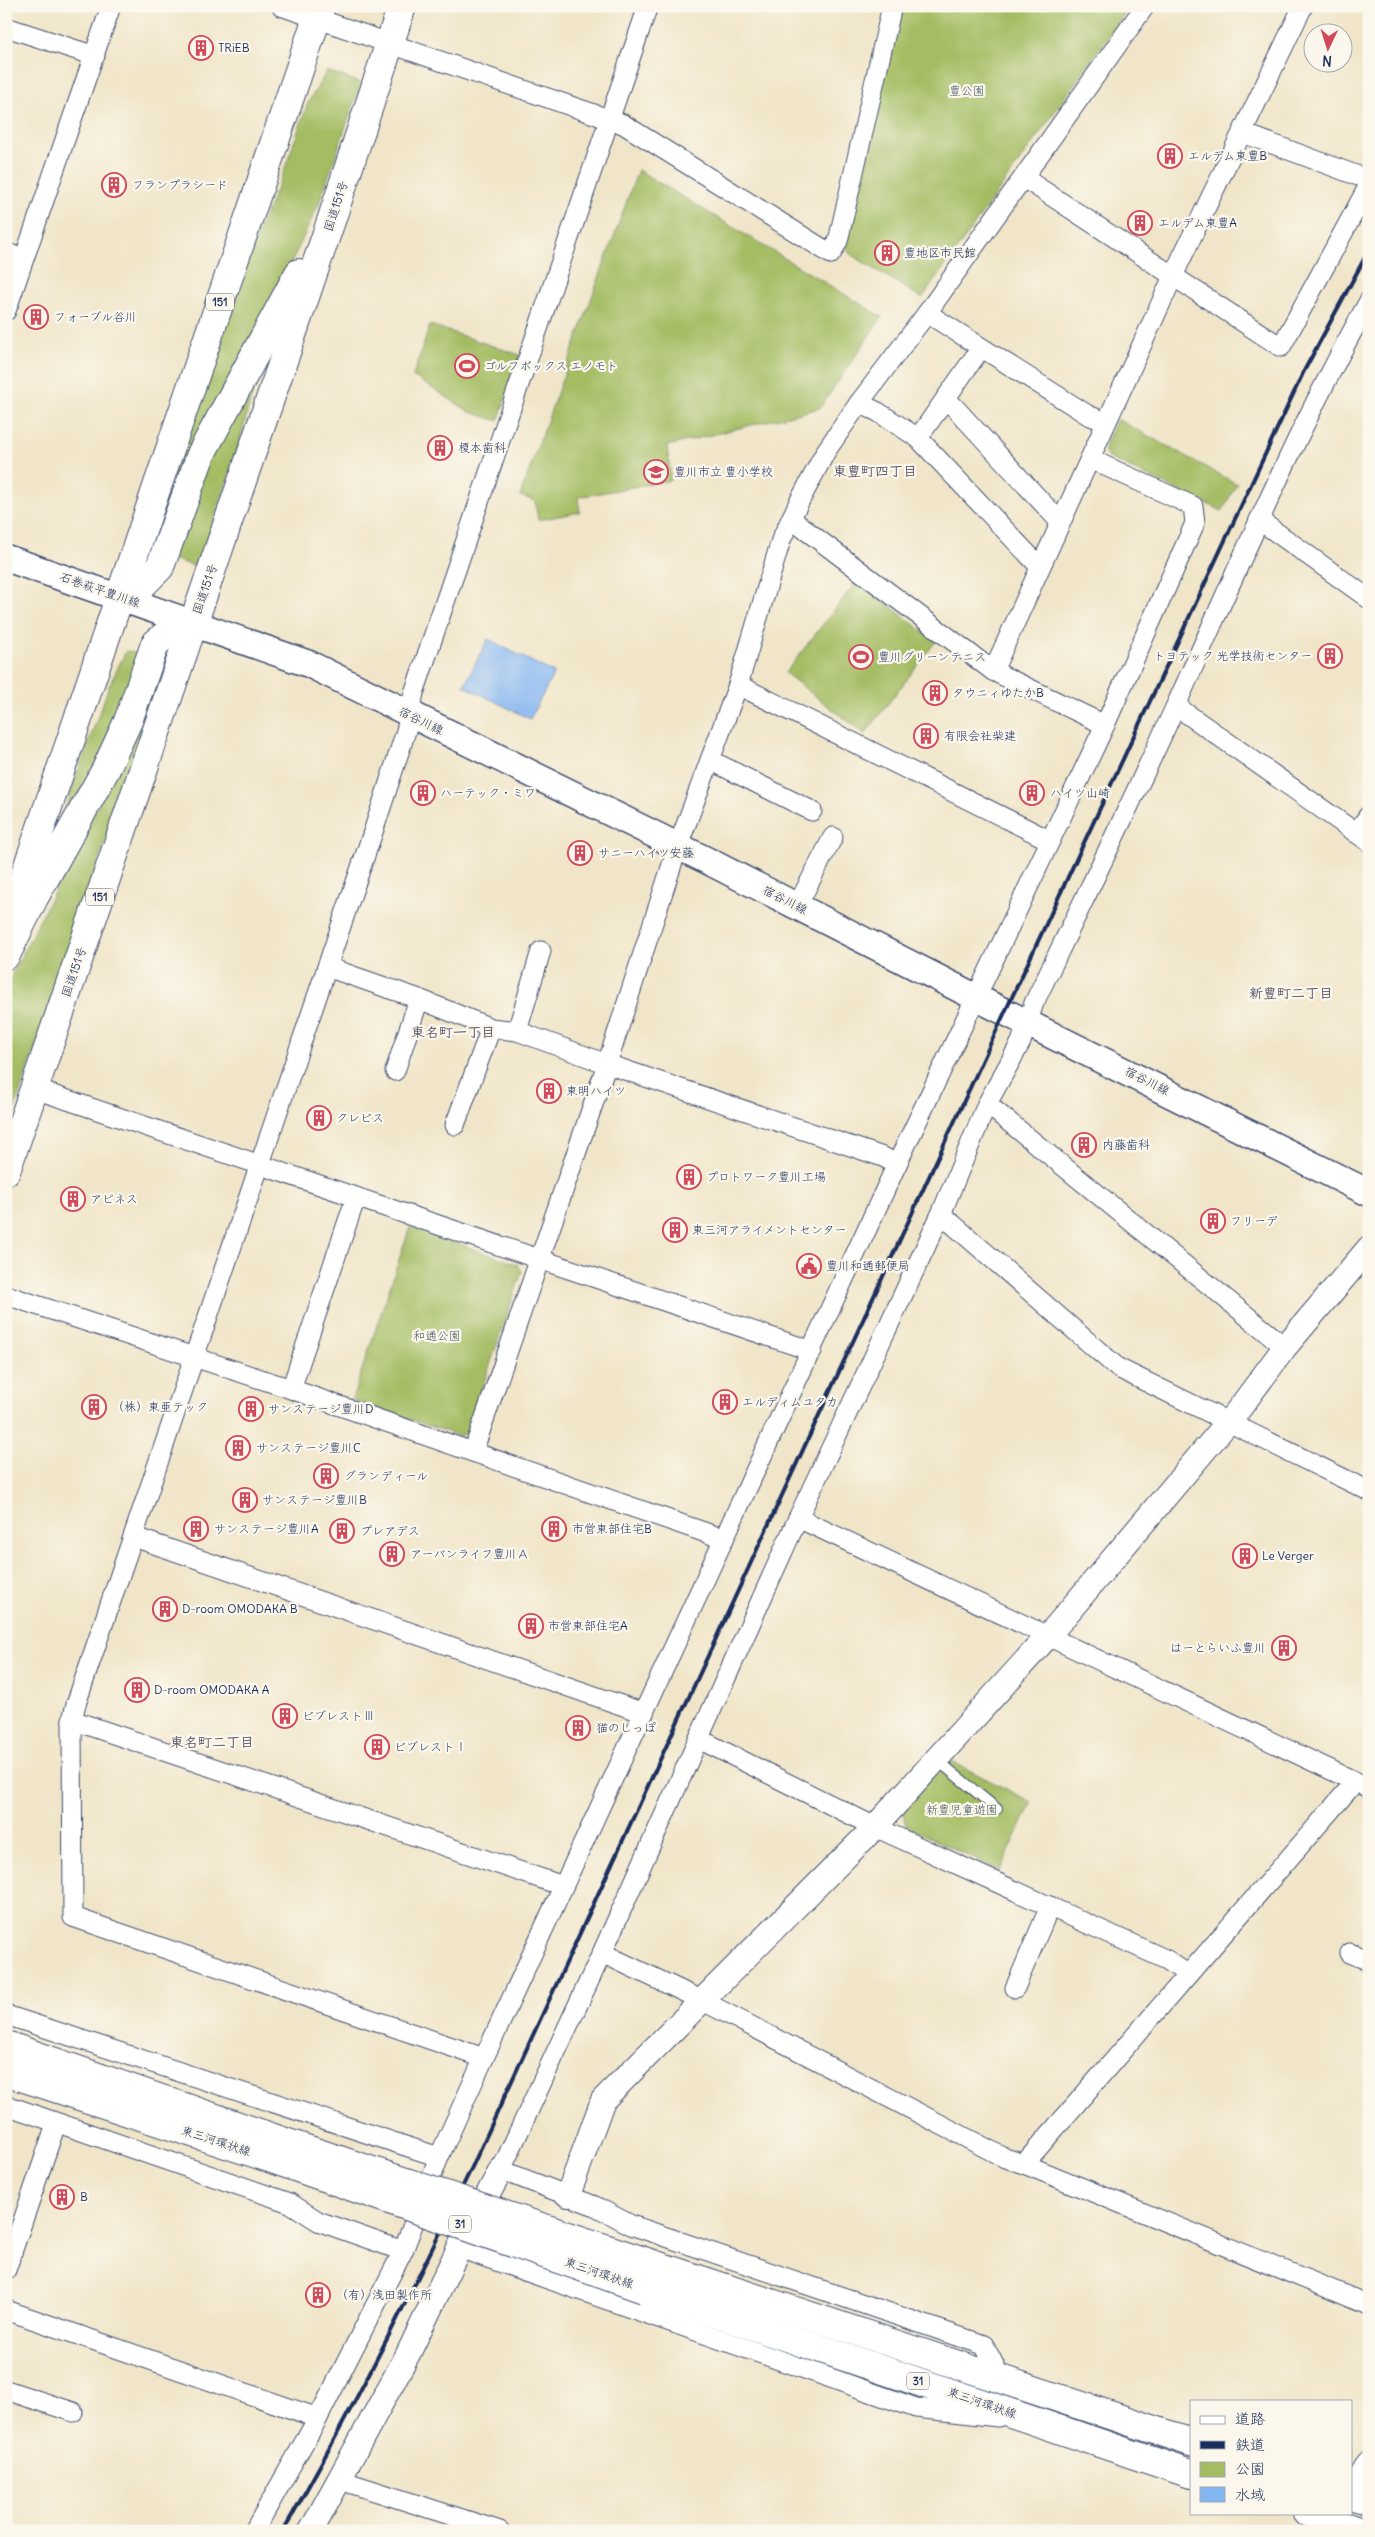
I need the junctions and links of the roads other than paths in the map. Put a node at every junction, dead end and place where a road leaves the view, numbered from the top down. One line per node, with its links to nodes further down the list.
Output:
1 (111, 6): 11 (street)
2 (281, 6): 8 (street)
3 (402, 6): 10 (main road, 国道151号 / 151)
4 (648, 6): 12 (street)
5 (892, 6): 12 (street)
6 (1145, 6): 14 (street)
7 (1303, 6): 13 (street)
8 (319, 12): 10 (street); 35 (main road, 151)
9 (6, 27): 11 (street)
10 (389, 43): 12 (street); 17 (main road, 国道151号 / 151)
11 (95, 56): 19 (street)
12 (610, 119): 41 (street)
13 (1243, 134): 15 (street); 20 (street)
14 (1024, 178): 20 (street); 23 (street)
15 (1369, 180)
16 (1369, 185): 20 (street)
17 (339, 197): 35 (main road); 37 (main road, 国道151号 / 151)
18 (6, 252): 19 (street)
19 (24, 260): 22 (street)
20 (1173, 276): 27 (street)
21 (1369, 301): 31 (street)
22 (6, 311)
23 (927, 313): 24 (street); 26 (street)
24 (981, 348): 25 (street); 27 (street)
25 (946, 398): 28 (street); 32 (street)
26 (859, 403): 28 (street); 30 (street)
27 (1106, 422): 29 (street)
28 (918, 438): 34 (street)
29 (1090, 459): 32 (street); 42 (street)
30 (791, 519): 38 (street); 39 (street)
31 (1259, 520): 36 (street); 40 (street)
32 (1060, 522): 34 (street)
33 (6, 558): 35 (main road, 石巻萩平豊川線)
34 (1040, 567): 38 (street)
35 (119, 597): 37 (main road, 石巻萩平豊川線); 51 (main road, 151)
36 (1369, 598)
37 (194, 622): 41 (main road, 宿谷川線); 53 (main road); 62 (main road, 国道151号 / 151)
38 (993, 671): 42 (street)
39 (738, 685): 43 (street); 48 (street)
40 (1176, 706): 47 (street); 57 (street)
41 (409, 715): 49 (main road, 宿谷川線); 54 (street)
42 (1105, 725): 48 (street)
43 (710, 760): 44 (street); 49 (street)
44 (812, 811)
45 (1369, 815): 47 (street)
46 (833, 837): 50 (street)
47 (1362, 838)
48 (1049, 840): 55 (street)
49 (678, 846): 50 (main road, 宿谷川線); 60 (street)
50 (797, 906): 55 (main road, 宿谷川線)
51 (6, 930)
52 (541, 950): 59 (street)
53 (6, 955)
54 (327, 967): 56 (street); 65 (street)
55 (976, 997): 57 (main road, 宿谷川線); 66 (street)
56 (419, 999): 58 (street); 61 (street)
57 (1028, 1022): 63 (street); 68 (main road, 宿谷川線)
58 (491, 1028): 59 (street); 64 (street)
59 (517, 1031): 60 (street)
60 (607, 1064): 66 (street); 72 (street)
61 (395, 1071)
62 (35, 1088): 65 (street); 67 (main road, 国道151号 / 151)
63 (987, 1104): 70 (street); 74 (street)
64 (455, 1125)
65 (259, 1164): 69 (street); 76 (street)
66 (897, 1164): 75 (street)
67 (6, 1171)
68 (1369, 1193)
69 (356, 1197): 72 (street); 77 (street)
70 (940, 1214): 78 (street); 81 (street)
71 (1369, 1248): 74 (street)
72 (539, 1260): 75 (street); 79 (street)
73 (6, 1295): 76 (street)
74 (1285, 1347): 78 (street)
75 (812, 1351): 83 (street)
76 (194, 1358): 77 (street); 82 (street)
77 (291, 1389): 79 (street)
78 (1227, 1423): 80 (street); 84 (street)
79 (473, 1452): 83 (street)
80 (1369, 1491)
81 (798, 1518): 84 (street); 87 (street)
82 (134, 1537): 85 (street); 86 (street)
83 (724, 1539): 85 (street)
84 (1048, 1636): 88 (street); 89 (street)
85 (644, 1713): 92 (street)
86 (72, 1720): 92 (street); 102 (street)
87 (699, 1739): 91 (street); 94 (street)
88 (936, 1759): 90 (lane); 91 (street)
89 (1362, 1785): 97 (street)
90 (997, 1810)
91 (876, 1826): 93 (street); 99 (street)
92 (563, 1886): 102 (street)
93 (1050, 1906): 97 (street); 98 (street)
94 (602, 1952): 99 (street); 109 (street)
95 (1350, 1953): 96 (street)
96 (1369, 1961)
97 (1187, 1974): 108 (street)
98 (1015, 1988)
99 (703, 2001): 108 (street); 110 (street)
100 (6, 2015): 107 (street)
101 (6, 2045): 106 (main road, 東三河環状線 / 31)
102 (484, 2058): 107 (street)
103 (6, 2072): 106 (main road, 東三河環状線 / 31)
104 (6, 2105): 105 (street)
105 (56, 2124): 111 (street); 113 (street)
106 (279, 2151): 115 (main road, 東三河環状線 / 31, bridge)
107 (439, 2157): 113 (street)
108 (1024, 2164): 116 (street)
109 (500, 2170): 110 (street); 112 (street)
110 (568, 2195): 118 (street)
111 (11, 2243): 114 (street)
112 (459, 2248): 122 (street); 126 (street)
113 (404, 2251): 121 (street)
114 (6, 2270)
115 (649, 2276): 118 (main road, 東三河環状線 / 31); 122 (main road, 東三河環状線 / 31)
116 (1369, 2305)
117 (6, 2310): 121 (street)
118 (1002, 2380): 123 (main road, 東三河環状線 / 31)
119 (6, 2390): 120 (street)
120 (73, 2412)
121 (318, 2418): 132 (street)
122 (1032, 2420): 125 (main road, 東三河環状線 / 31)
123 (1190, 2442)
124 (1369, 2464): 127 (street)
125 (1190, 2474)
126 (340, 2480): 133 (street); 134 (street)
127 (1352, 2493)
128 (1352, 2495): 129 (main road)
129 (1369, 2501)
130 (1310, 2514): 131 (main road)
131 (1343, 2525)
132 (254, 2531)
133 (311, 2531)
134 (500, 2531)

